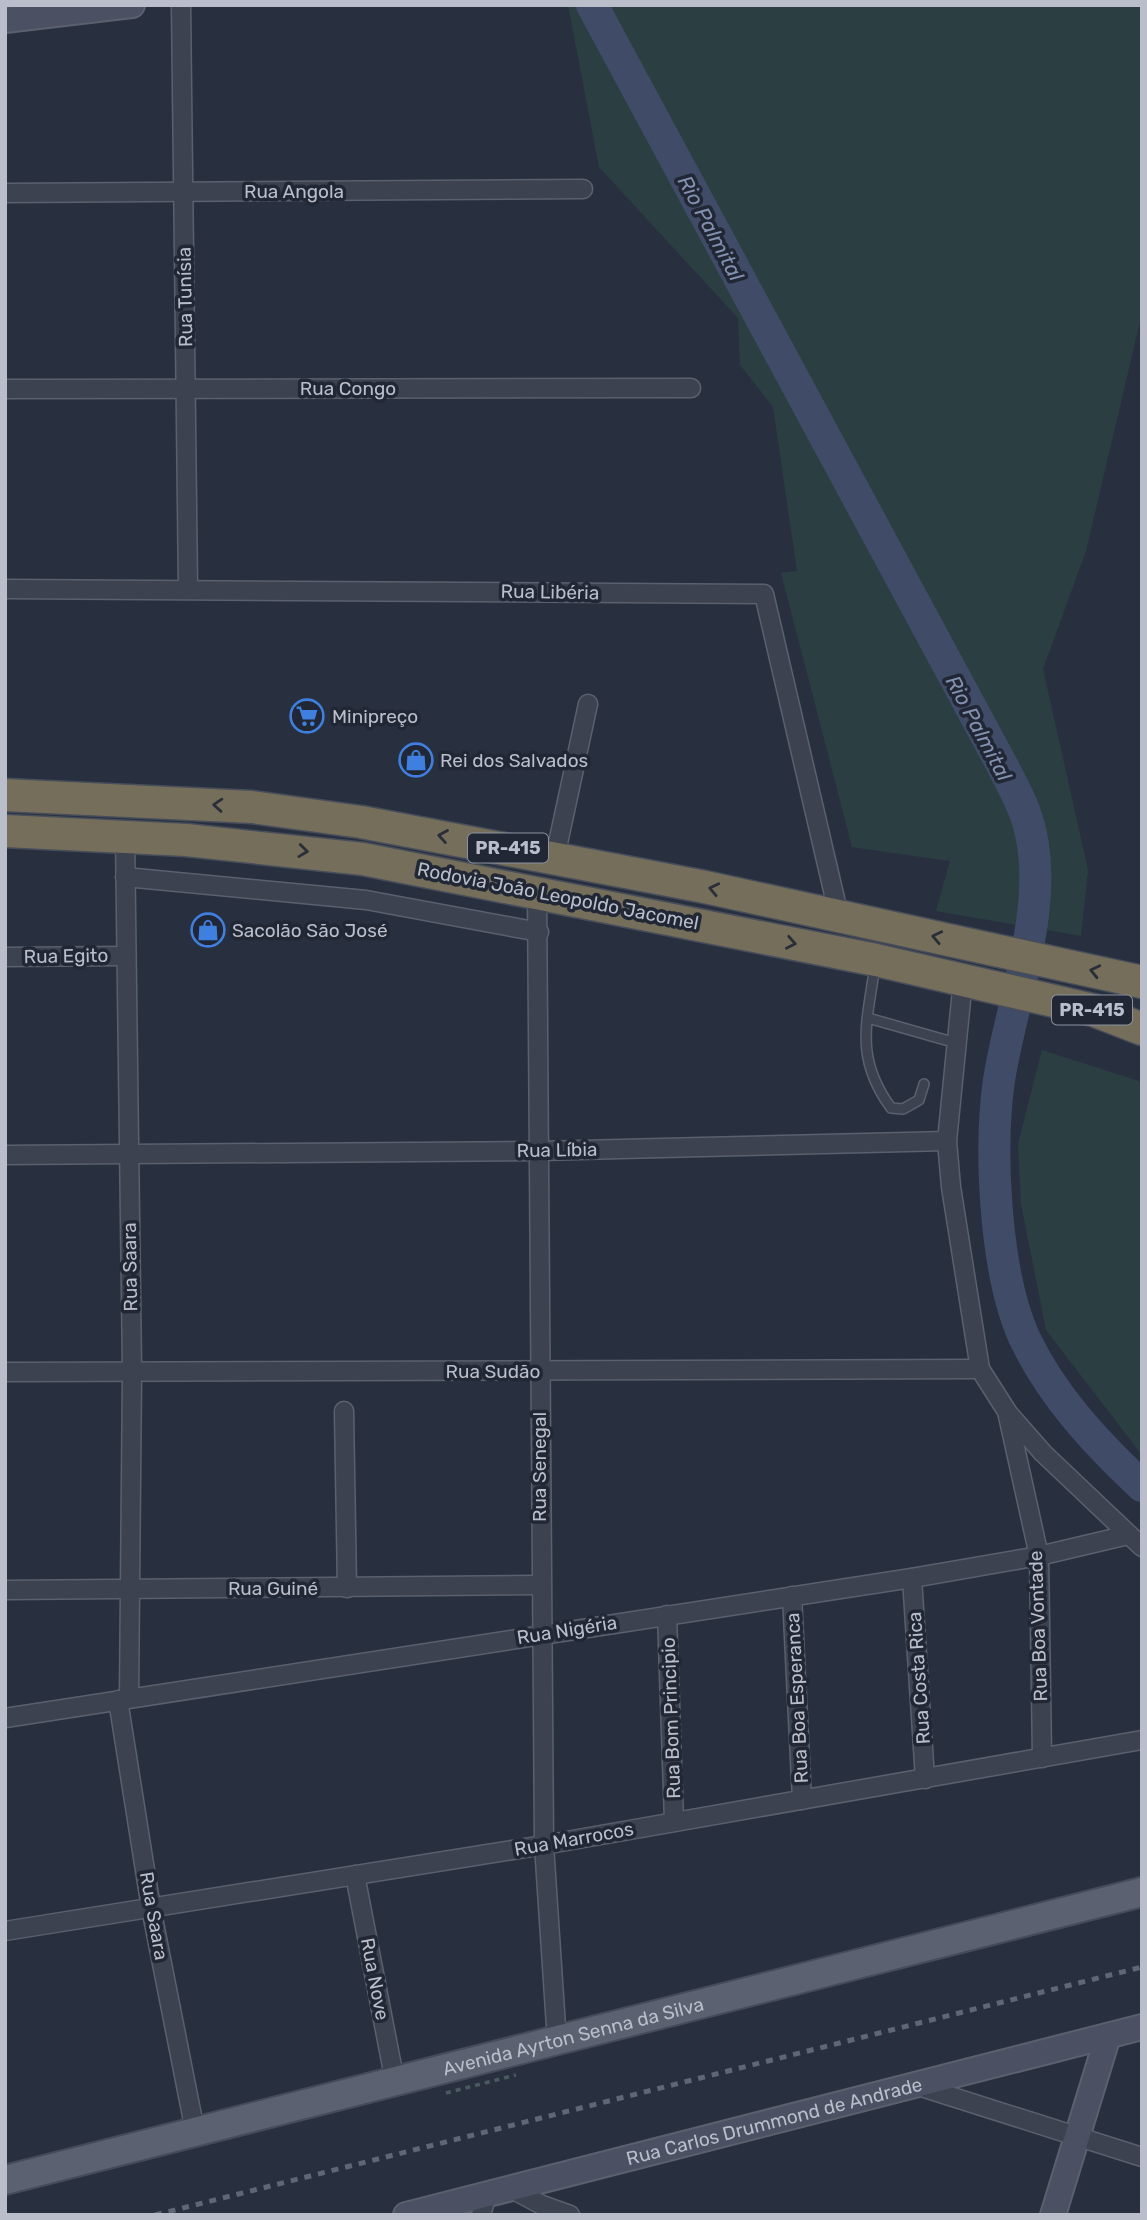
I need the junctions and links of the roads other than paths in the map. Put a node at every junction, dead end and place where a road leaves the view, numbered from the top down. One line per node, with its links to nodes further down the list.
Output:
1 (132, 5): 3 (street)
2 (181, 5): 5 (street, Rua Tunísia)
3 (5, 20)
4 (583, 189): 5 (street, Rua Angola)
5 (184, 191): 6 (street, Rua Angola); 7 (street, Rua Tunísia)
6 (5, 193)
7 (186, 388): 8 (street, Rua Congo); 9 (street, Rua Congo); 11 (street, Rua Tunísia)
8 (691, 388)
9 (5, 389)
10 (5, 589): 11 (street, Rua Libéria)
11 (188, 589): 19 (street, Rua Libéria)
12 (588, 704): 16 (street)
13 (5, 795): 16 (highway, Rodovia João Leopoldo Jacomel / PR-415, one-way to 13)
14 (5, 831): 15 (highway, Rodovia João Leopoldo Jacomel / PR-415)
15 (125, 836): 17 (street, Rua Saara); 18 (highway, Rodovia João Leopoldo Jacomel / PR-415, one-way to 18)
16 (555, 857): 19 (highway, Rodovia João Leopoldo Jacomel / PR-415, one-way to 16)
17 (125, 877): 20 (street); 21 (street, Rua Saara)
18 (537, 892): 20 (street, Rua Senegal); 23 (highway, Rodovia João Leopoldo Jacomel / PR-415, one-way to 23)
19 (839, 916): 25 (highway, Rodovia João Leopoldo Jacomel / PR-415, one-way to 19)
20 (538, 932): 31 (street, Rua Senegal)
21 (126, 956): 22 (street, Rua Egito); 32 (street, Rua Saara)
22 (5, 957)
23 (876, 960): 24 (highway, Rodovia João Leopoldo Jacomel / PR-415); 26 (lane)
24 (963, 980): 27 (highway, Rodovia João Leopoldo Jacomel / PR-415); 28 (street)
25 (1142, 982)
26 (868, 1018): 28 (lane); 29 (lane)
27 (1142, 1029)
28 (956, 1043): 30 (street)
29 (924, 1084)
30 (947, 1141): 31 (street, Rua Líbia); 34 (street)
31 (539, 1151): 32 (street, Rua Líbia); 36 (street, Rua Senegal)
32 (127, 1154): 33 (street, Rua Líbia); 35 (street, Rua Saara)
33 (5, 1155)
34 (980, 1369): 36 (street, Rua Sudão); 39 (street)
35 (132, 1371): 36 (street, Rua Sudão); 37 (street, Rua Sudão); 46 (street, Rua Saara)
36 (538, 1371): 44 (street, Rua Senegal)
37 (5, 1372)
38 (344, 1411): 45 (street)
39 (1008, 1413): 40 (street); 42 (street, Rua Boa Vontade)
40 (1128, 1535): 41 (street); 42 (street, Rua Nigéria)
41 (1142, 1548)
42 (1039, 1556): 43 (street, Rua Nigéria); 54 (street, Rua Boa Vontade)
43 (912, 1578): 48 (street, Rua Nigéria); 55 (street, Rua Costa Rica)
44 (540, 1585): 45 (street, Rua Guiné); 50 (street, Rua Senegal)
45 (348, 1588): 46 (street, Rua Guiné)
46 (132, 1589): 47 (street, Rua Guiné); 51 (street, Rua Saara)
47 (5, 1590)
48 (792, 1596): 49 (street, Rua Nigéria); 56 (street, Rua Boa Esperanca)
49 (667, 1615): 50 (street, Rua Nigéria); 57 (street, Rua Bom Principio)
50 (541, 1635): 51 (street, Rua Nigéria); 58 (street, Rua Senegal)
51 (123, 1698): 52 (street, Rua Nigéria); 61 (street, Rua Saara)
52 (5, 1718)
53 (1142, 1740): 54 (street, Rua Marrocos)
54 (1042, 1758): 55 (street, Rua Marrocos)
55 (925, 1779): 56 (street, Rua Marrocos)
56 (802, 1800): 57 (street, Rua Marrocos)
57 (674, 1821): 58 (street, Rua Marrocos)
58 (544, 1845): 59 (street, Rua Marrocos); 65 (street, Rua Senegal)
59 (355, 1875): 61 (street, Rua Marrocos); 66 (street, Rua Nove)
60 (1142, 1892): 65 (main road, Avenida Ayrton Senna da Silva)
61 (151, 1908): 62 (street, Rua Marrocos); 68 (street, Rua Saara)
62 (5, 1931)
63 (1142, 2027): 64 (street, Rua Carlos Drummond de Andrade)
64 (1108, 2036): 67 (street, Rua Carlos Drummond de Andrade); 69 (street)
65 (557, 2042): 66 (main road, Avenida Ayrton Senna da Silva)
66 (395, 2082): 68 (main road, Avenida Ayrton Senna da Silva)
67 (915, 2085): 69 (street); 72 (street, Rua Carlos Drummond de Andrade)
68 (195, 2131): 71 (main road, Avenida Ayrton Senna da Silva)
69 (1078, 2134): 70 (street); 75 (street)
70 (1142, 2157)
71 (5, 2180)
72 (493, 2199): 73 (street, Rua Carlos Drummond de Andrade); 74 (street)
73 (406, 2215)
74 (570, 2215)
75 (1053, 2215)

